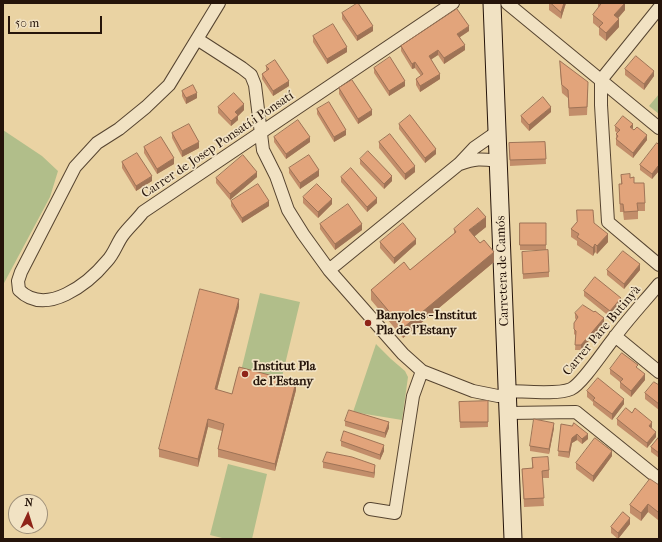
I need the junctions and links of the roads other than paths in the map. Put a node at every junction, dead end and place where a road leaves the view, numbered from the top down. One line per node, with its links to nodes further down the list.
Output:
1 (219, 3): 6 (street)
2 (453, 3): 9 (street, Carrer de Josep Ponsatí i Ponsatí)
3 (492, 3): 10 (street, Carretera de Camós)
4 (507, 3): 7 (street)
5 (659, 8): 7 (street)
6 (197, 39): 9 (street); 9 (street, Carrer de Josep Ponsatí i Ponsatí)
7 (601, 80): 8 (street); 13 (street)
8 (659, 128)
9 (262, 131): 14 (street)
10 (497, 132): 11 (street, Carretera de Camós); 12 (street)
11 (498, 161): 12 (street); 20 (street, Carretera de Camós)
12 (459, 164): 14 (street)
13 (659, 265)
14 (329, 270): 17 (street)
15 (659, 284): 16 (street, Carrer Pare Butinyà)
16 (615, 336): 18 (street); 19 (street, Carrer Pare Butinyà)
17 (422, 371): 20 (street); 24 (street)
18 (659, 372)
19 (563, 391): 20 (street); 21 (street)
20 (508, 393): 22 (street, Carretera de Camós)
21 (565, 412): 22 (street); 23 (street)
22 (508, 413): 25 (street, Carretera de Camós)
23 (659, 479)
24 (370, 508)
25 (513, 539)

